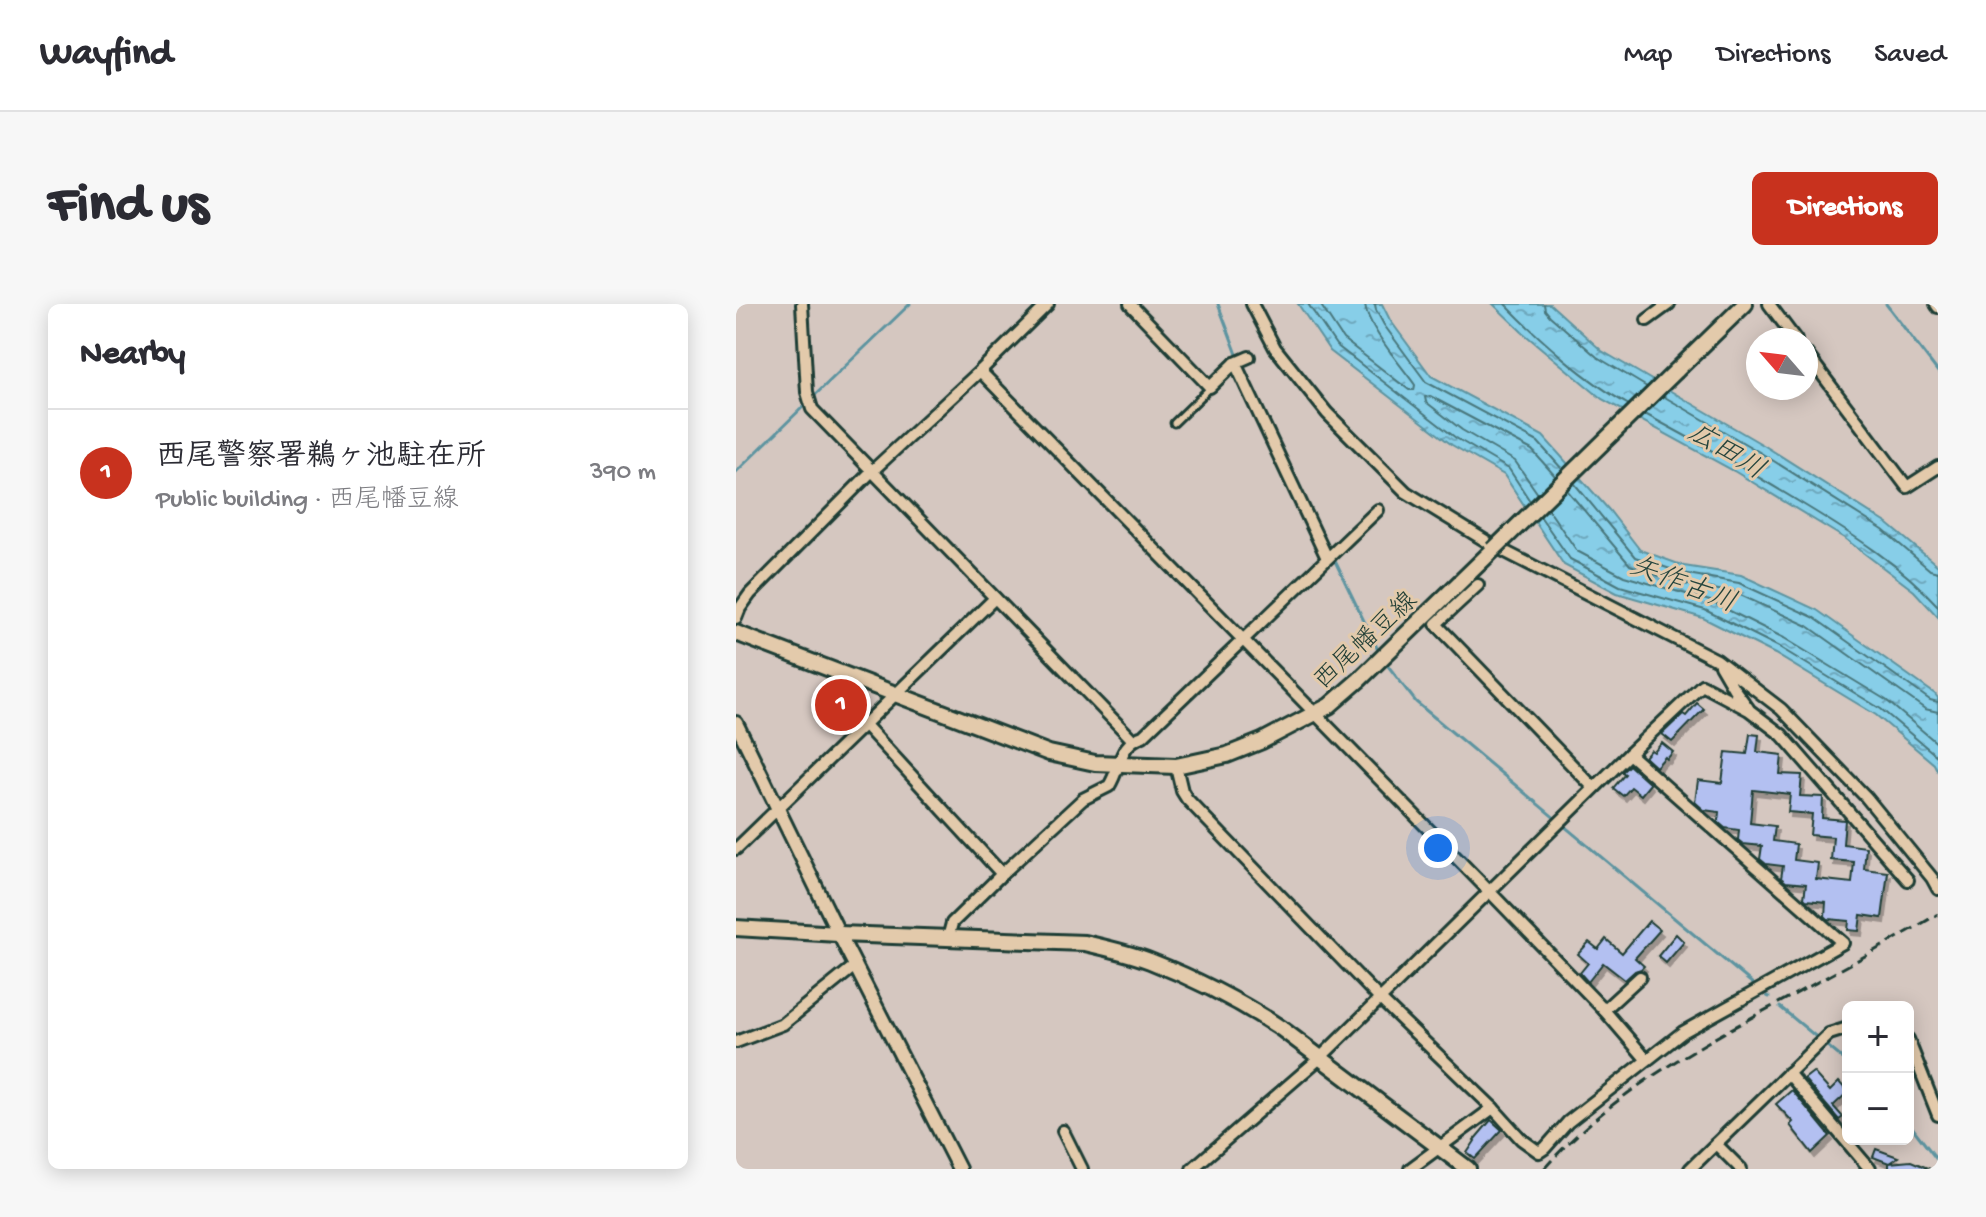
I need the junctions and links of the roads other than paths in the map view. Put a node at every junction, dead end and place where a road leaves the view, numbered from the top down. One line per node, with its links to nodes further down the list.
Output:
1 (802, 304): 17 (street)
2 (1048, 304): 13 (street)
3 (1130, 304): 14 (street)
4 (1252, 304): 25 (street)
5 (1669, 304): 8 (street)
6 (1745, 304): 28 (main road, 西尾幡豆線, bridge)
7 (1769, 304): 9 (street)
8 (1647, 320)
9 (1787, 328)
10 (1249, 357): 11 (street)
11 (1235, 363): 14 (street); 19 (street)
12 (1818, 369): 16 (street)
13 (980, 371): 17 (street); 24 (street)
14 (1210, 387): 15 (lane)
15 (1174, 423)
16 (1938, 467)
17 (871, 472): 21 (street); 22 (street)
18 (1378, 510): 19 (street)
19 (1327, 558): 24 (street)
20 (1478, 585): 35 (street)
21 (995, 598): 26 (street); 31 (street)
22 (736, 618)
23 (736, 633): 26 (main road, 西尾幡豆線)
24 (1241, 640): 28 (street); 31 (street)
25 (1717, 660): 27 (street); 40 (street)
26 (896, 694): 30 (street); 33 (main road, 西尾幡豆線)
27 (1749, 710): 32 (street); 39 (street)
28 (1314, 714): 34 (main road, 西尾幡豆線); 41 (street)
29 (736, 723): 36 (street)
30 (865, 725): 36 (street); 38 (street)
31 (1132, 739): 33 (street)
32 (1629, 754): 35 (street); 53 (street)
33 (1119, 764): 34 (main road, 西尾幡豆線); 38 (street)
34 (1176, 766): 47 (street)
35 (1594, 788): 41 (street)
36 (777, 810): 37 (street); 43 (street)
37 (736, 849)
38 (1002, 874): 44 (street)
39 (1908, 880)
40 (1938, 889)
41 (1489, 891): 47 (street); 48 (street)
42 (736, 928): 43 (main road)
43 (839, 934): 44 (main road); 45 (street)
44 (948, 938): 52 (main road)
45 (856, 965): 50 (street); 60 (street)
46 (1640, 977): 48 (street)
47 (1379, 998): 52 (street); 55 (street)
48 (1604, 1010): 53 (street)
49 (1842, 1030): 54 (street)
50 (736, 1042)
51 (1914, 1054): 56 (street)
52 (1320, 1058): 59 (main road); 62 (street)
53 (1646, 1059): 55 (street)
54 (1788, 1073): 58 (street); 67 (street)
55 (1493, 1108): 59 (street)
56 (1938, 1115)
57 (1063, 1131): 61 (street)
58 (1716, 1144): 65 (street); 66 (street)
59 (1440, 1147): 63 (street); 64 (main road)
60 (959, 1169)
61 (1082, 1169)
62 (1192, 1169)
63 (1410, 1169)
64 (1468, 1169)
65 (1690, 1169)
66 (1741, 1169)
67 (1870, 1169)

